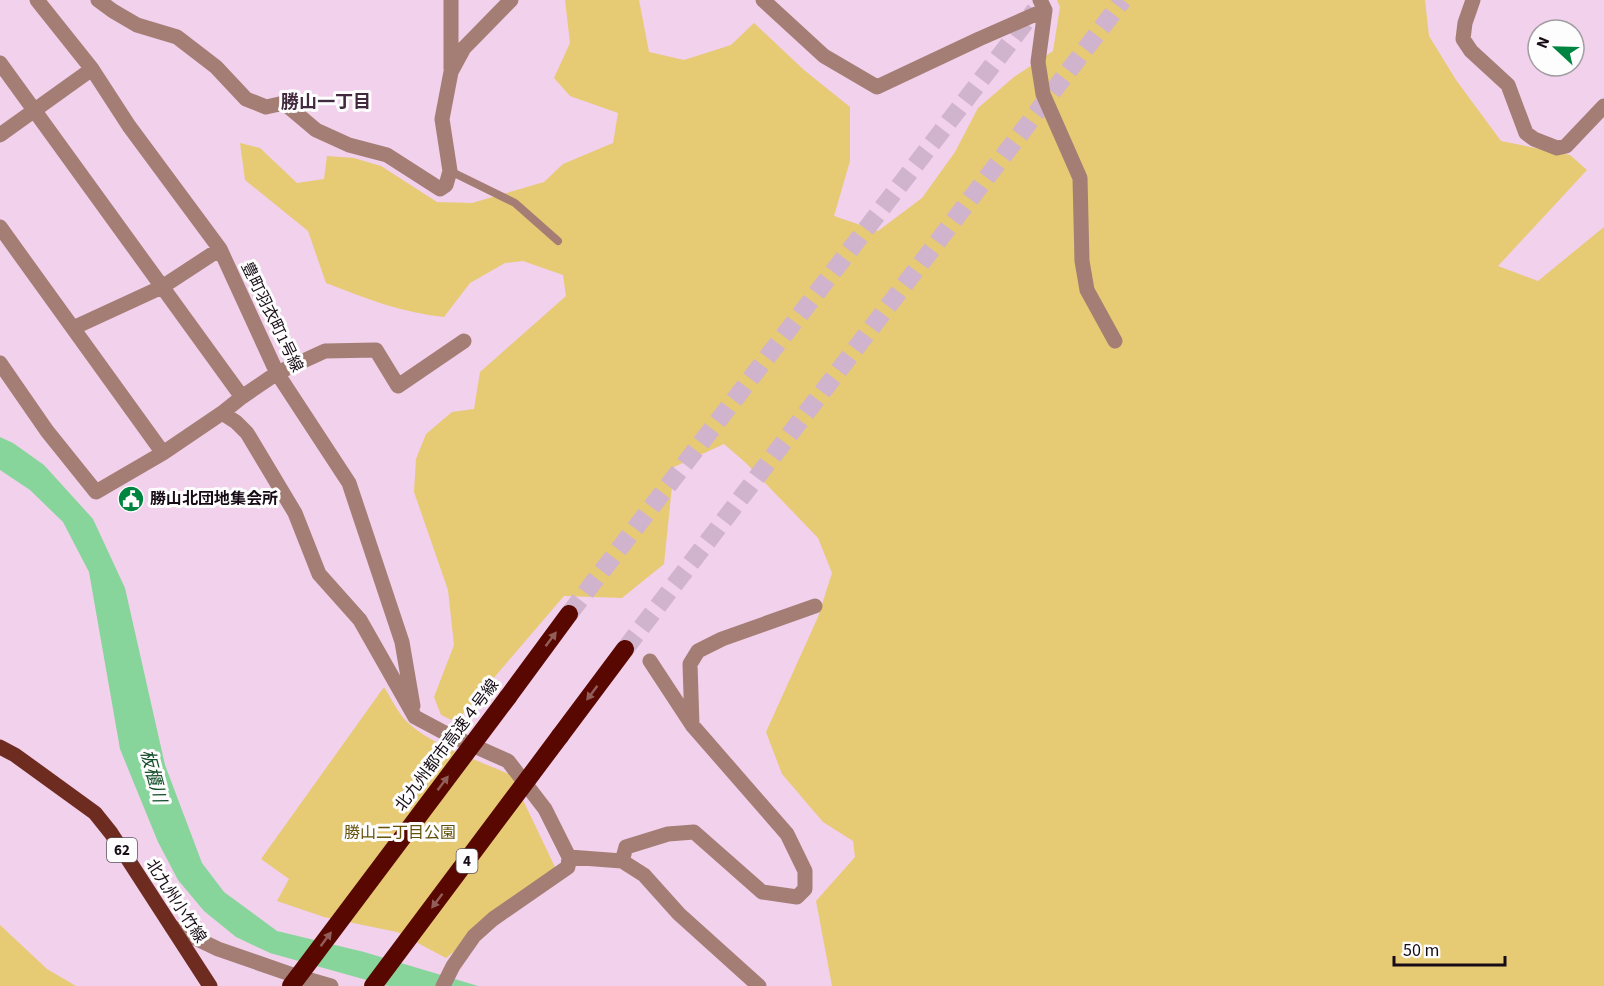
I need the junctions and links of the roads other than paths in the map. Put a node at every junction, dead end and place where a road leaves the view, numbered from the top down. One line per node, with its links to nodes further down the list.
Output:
1 (37, 0): 9 (street, 豊町羽衣町1号線)
2 (98, 0): 14 (street)
3 (452, 0): 10 (street)
4 (511, 0): 10 (street)
5 (763, 0): 7 (street)
6 (1473, 0): 11 (street)
7 (1042, 5): 21 (street)
8 (0, 63): 12 (street)
9 (92, 69): 12 (street); 17 (street, 豊町羽衣町1号線)
10 (451, 72): 14 (street)
11 (1604, 106)
12 (34, 111): 13 (street); 18 (street)
13 (0, 135)
14 (450, 171): 16 (lane)
15 (0, 227): 19 (street)
16 (558, 241)
17 (220, 249): 18 (street); 23 (street, 豊町羽衣町1号線)
18 (162, 287): 19 (street); 24 (street)
19 (73, 328): 26 (street)
20 (464, 340): 23 (street)
21 (1115, 341)
22 (0, 363): 26 (street)
23 (277, 373): 24 (street); 31 (street, 豊町羽衣町1号線)
24 (242, 397): 25 (street)
25 (222, 413): 26 (street); 31 (street)
26 (164, 453)
27 (815, 606): 32 (street)
28 (569, 614): 38 (highway, 北九州都市高速４号線, one-way to 28, bridge)
29 (625, 649): 40 (highway, 4, one-way to 40, bridge)
30 (650, 661): 32 (street)
31 (415, 717): 34 (street)
32 (692, 725): 35 (street)
33 (0, 747): 36 (main road, 北九州小竹線 / 62)
34 (569, 857): 35 (street); 41 (street)
35 (622, 861): 42 (street)
36 (172, 927): 37 (main road, 北九州小竹線 / 62); 39 (street)
37 (210, 986)
38 (291, 986)
39 (332, 986)
40 (373, 986)
41 (442, 986)
42 (759, 986)

